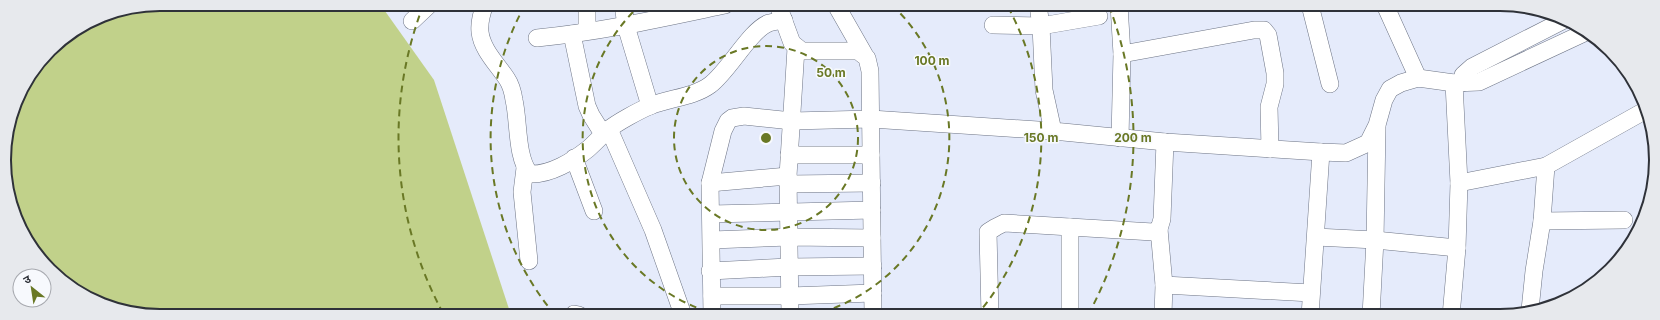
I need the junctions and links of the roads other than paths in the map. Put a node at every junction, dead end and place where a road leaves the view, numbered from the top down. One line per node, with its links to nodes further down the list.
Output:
1 (423, 11): 13 (street)
2 (484, 11): 42 (street)
3 (585, 11): 18 (street)
4 (624, 11): 16 (street)
5 (694, 11): 16 (street)
6 (839, 11): 22 (street)
7 (1039, 11): 17 (street)
8 (1119, 11): 23 (street)
9 (1312, 11): 26 (street)
10 (1388, 11): 24 (street)
11 (781, 12): 21 (street); 27 (street)
12 (1099, 16): 17 (street)
13 (412, 21)
14 (1559, 23): 25 (street)
15 (993, 25): 17 (street)
16 (626, 26): 18 (street); 27 (street)
17 (1041, 26): 32 (street)
18 (580, 33): 20 (street); 33 (street)
19 (1580, 35): 25 (street)
20 (537, 38)
21 (796, 48): 22 (street); 30 (street)
22 (864, 54): 29 (street)
23 (1122, 54): 34 (street); 36 (street)
24 (1418, 78): 25 (street); 31 (street)
25 (1458, 83): 46 (street)
26 (1330, 84)
27 (650, 106): 33 (street)
28 (1641, 113): 41 (street)
29 (871, 119): 30 (street); 32 (street); 39 (street)
30 (792, 121): 38 (street); 44 (street)
31 (1377, 126): 37 (street); 59 (street)
32 (1053, 131): 34 (street)
33 (606, 132): 40 (street); 71 (street)
34 (1120, 138): 35 (street)
35 (1165, 142): 36 (street); 54 (street)
36 (1270, 149): 37 (street)
37 (1321, 152): 56 (street)
38 (789, 155): 39 (street); 43 (street)
39 (871, 155): 45 (street)
40 (574, 158): 42 (street); 48 (street)
41 (1546, 166): 46 (street); 52 (street)
42 (525, 168): 61 (street)
43 (788, 180): 44 (street); 45 (street); 49 (street)
44 (710, 183): 50 (street)
45 (872, 183): 47 (street)
46 (1459, 183): 60 (street)
47 (872, 210): 49 (street); 57 (street)
48 (594, 211)
49 (788, 212): 50 (street); 55 (street)
50 (711, 214): 58 (street)
51 (1624, 220): 52 (street)
52 (1542, 221): 70 (street)
53 (1070, 227): 54 (street); 75 (street); 76 (street)
54 (1159, 229): 65 (street)
55 (789, 237): 57 (street); 58 (street); 63 (street)
56 (1316, 237): 59 (street); 67 (street)
57 (872, 238): 62 (street)
58 (712, 240): 64 (street)
59 (1374, 240): 60 (street); 79 (street)
60 (1457, 248): 80 (street)
61 (529, 261)
62 (873, 266): 63 (street); 66 (street)
63 (789, 267): 64 (street); 69 (street)
64 (710, 272): 68 (street)
65 (1164, 285): 67 (street); 77 (street)
66 (873, 293): 69 (street); 74 (street)
67 (1312, 293): 78 (street)
68 (712, 296): 69 (street); 72 (street)
69 (790, 296): 73 (street)
70 (1530, 306)
71 (681, 309)
72 (712, 309)
73 (790, 309)
74 (873, 309)
75 (990, 309)
76 (1070, 309)
77 (1163, 309)
78 (1311, 309)
79 (1371, 309)
80 (1452, 309)

